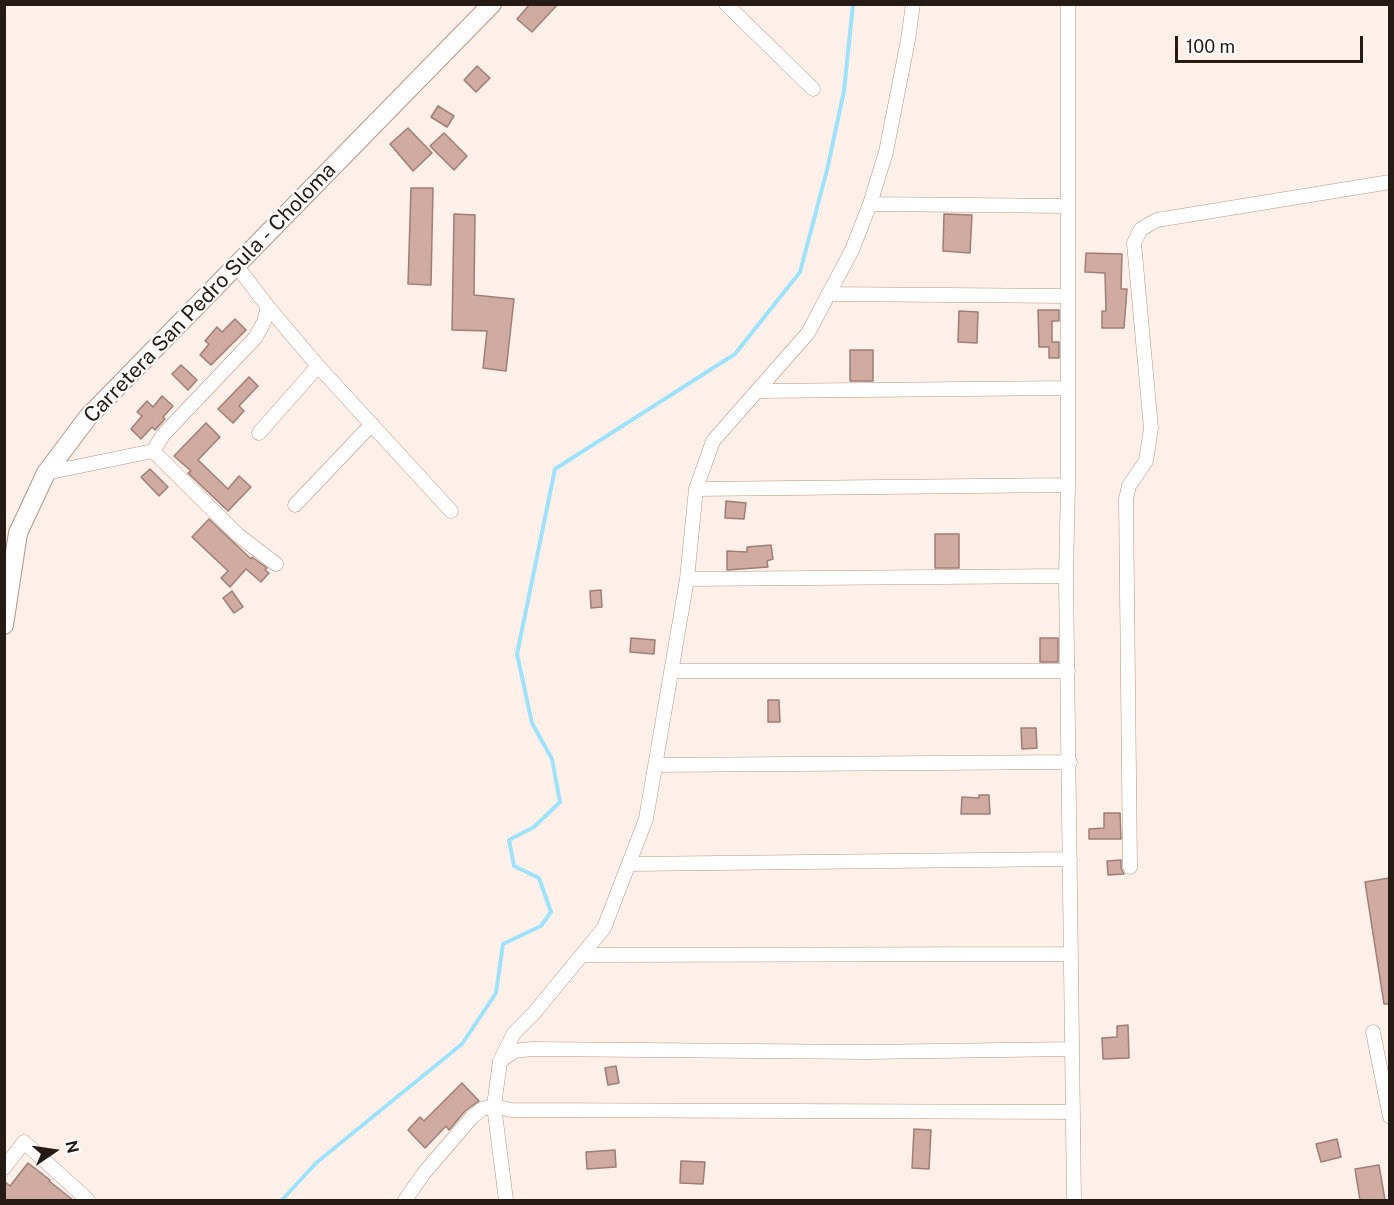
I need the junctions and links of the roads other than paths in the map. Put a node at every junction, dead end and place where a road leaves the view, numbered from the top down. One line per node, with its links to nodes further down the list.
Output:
1 (492, 4): 9 (main road, Carretera San Pedro Sula - Choloma)
2 (726, 4): 5 (street)
3 (913, 4): 7 (street)
4 (1068, 4): 8 (street)
5 (813, 89)
6 (1389, 182): 35 (street)
7 (870, 204): 8 (street); 10 (street)
8 (1068, 206): 11 (street)
9 (236, 265): 12 (street); 19 (main road, Carretera San Pedro Sula - Choloma)
10 (828, 294): 11 (street); 15 (street)
11 (1068, 296): 14 (street)
12 (268, 307): 13 (street); 18 (street)
13 (318, 366): 16 (street); 17 (street)
14 (1068, 388): 15 (street); 20 (street)
15 (759, 391): 21 (street)
16 (372, 423): 22 (street); 23 (street)
17 (259, 433)
18 (153, 451): 19 (street); 25 (street)
19 (46, 473): 24 (main road, Carretera San Pedro Sula - Choloma)
20 (1068, 484): 21 (street); 26 (street)
21 (696, 489): 27 (street)
22 (295, 505)
23 (451, 512)
24 (8, 564): 28 (main road, Carretera San Pedro Sula - Choloma)
25 (276, 564)
26 (1066, 576): 27 (street); 30 (street)
27 (687, 579): 29 (street)
28 (4, 625)
29 (671, 671): 30 (street); 32 (street)
30 (1068, 671): 31 (street)
31 (1070, 762): 32 (street); 33 (street)
32 (656, 765): 34 (street)
33 (1070, 859): 34 (street); 36 (street)
34 (629, 864): 37 (street)
35 (1130, 867)
36 (1071, 954): 37 (street); 39 (street)
37 (582, 955): 40 (street)
38 (1373, 1032): 43 (street)
39 (1072, 1049): 40 (street); 42 (street)
40 (500, 1061): 41 (street)
41 (494, 1106): 42 (street); 46 (street); 47 (street)
42 (1072, 1112): 48 (street)
43 (1389, 1117)
44 (4, 1168): 45 (street)
45 (88, 1200)
46 (405, 1200)
47 (506, 1200)
48 (1074, 1200)

